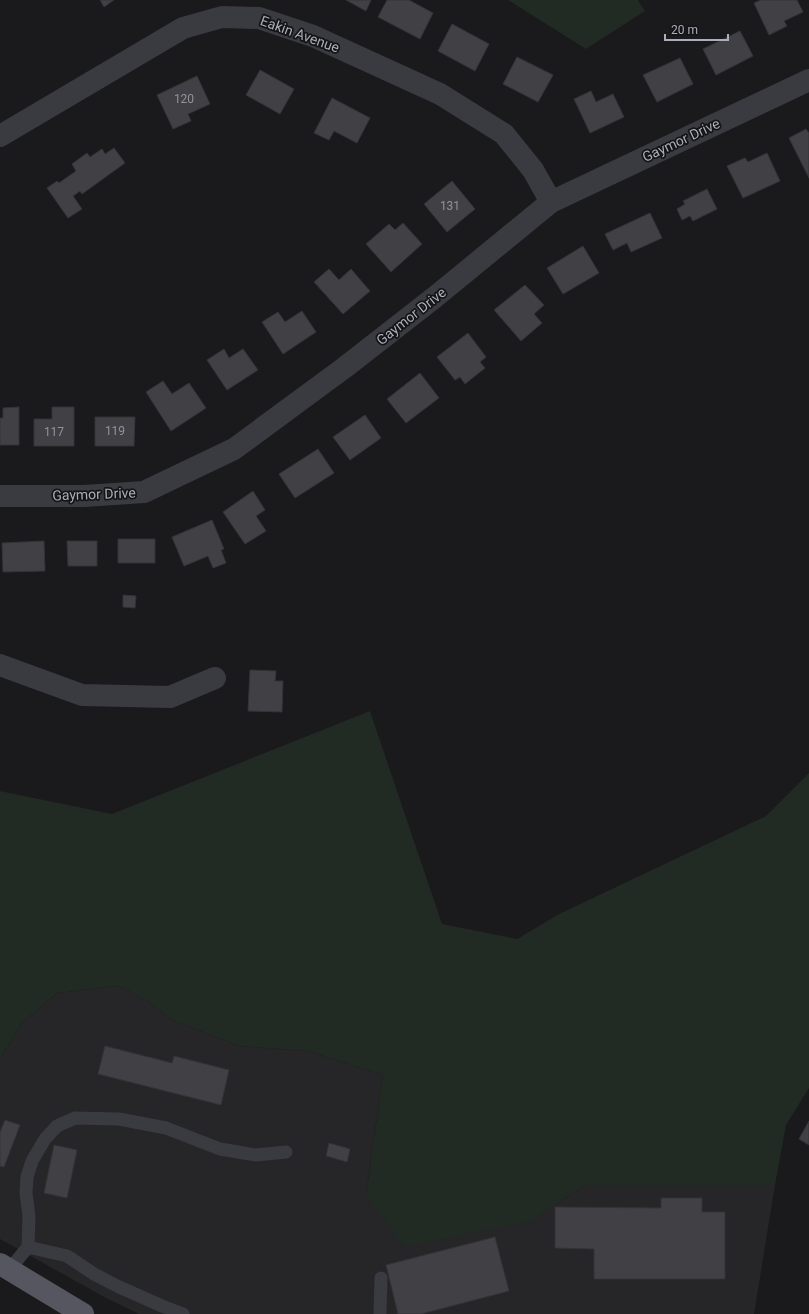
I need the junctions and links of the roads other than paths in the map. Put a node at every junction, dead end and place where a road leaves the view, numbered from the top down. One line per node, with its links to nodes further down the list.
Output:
1 (809, 80): 3 (street, Gaymor Drive)
2 (0, 136): 3 (street, Eakin Avenue)
3 (551, 202): 4 (street, Gaymor Drive)
4 (0, 496)
5 (0, 665): 6 (street)
6 (215, 678)
7 (286, 1152): 8 (lane)
8 (28, 1247): 9 (lane); 12 (lane)
9 (5, 1267): 11 (main road)
10 (381, 1278): 13 (lane)
11 (83, 1314)
12 (183, 1314)
13 (380, 1314)

